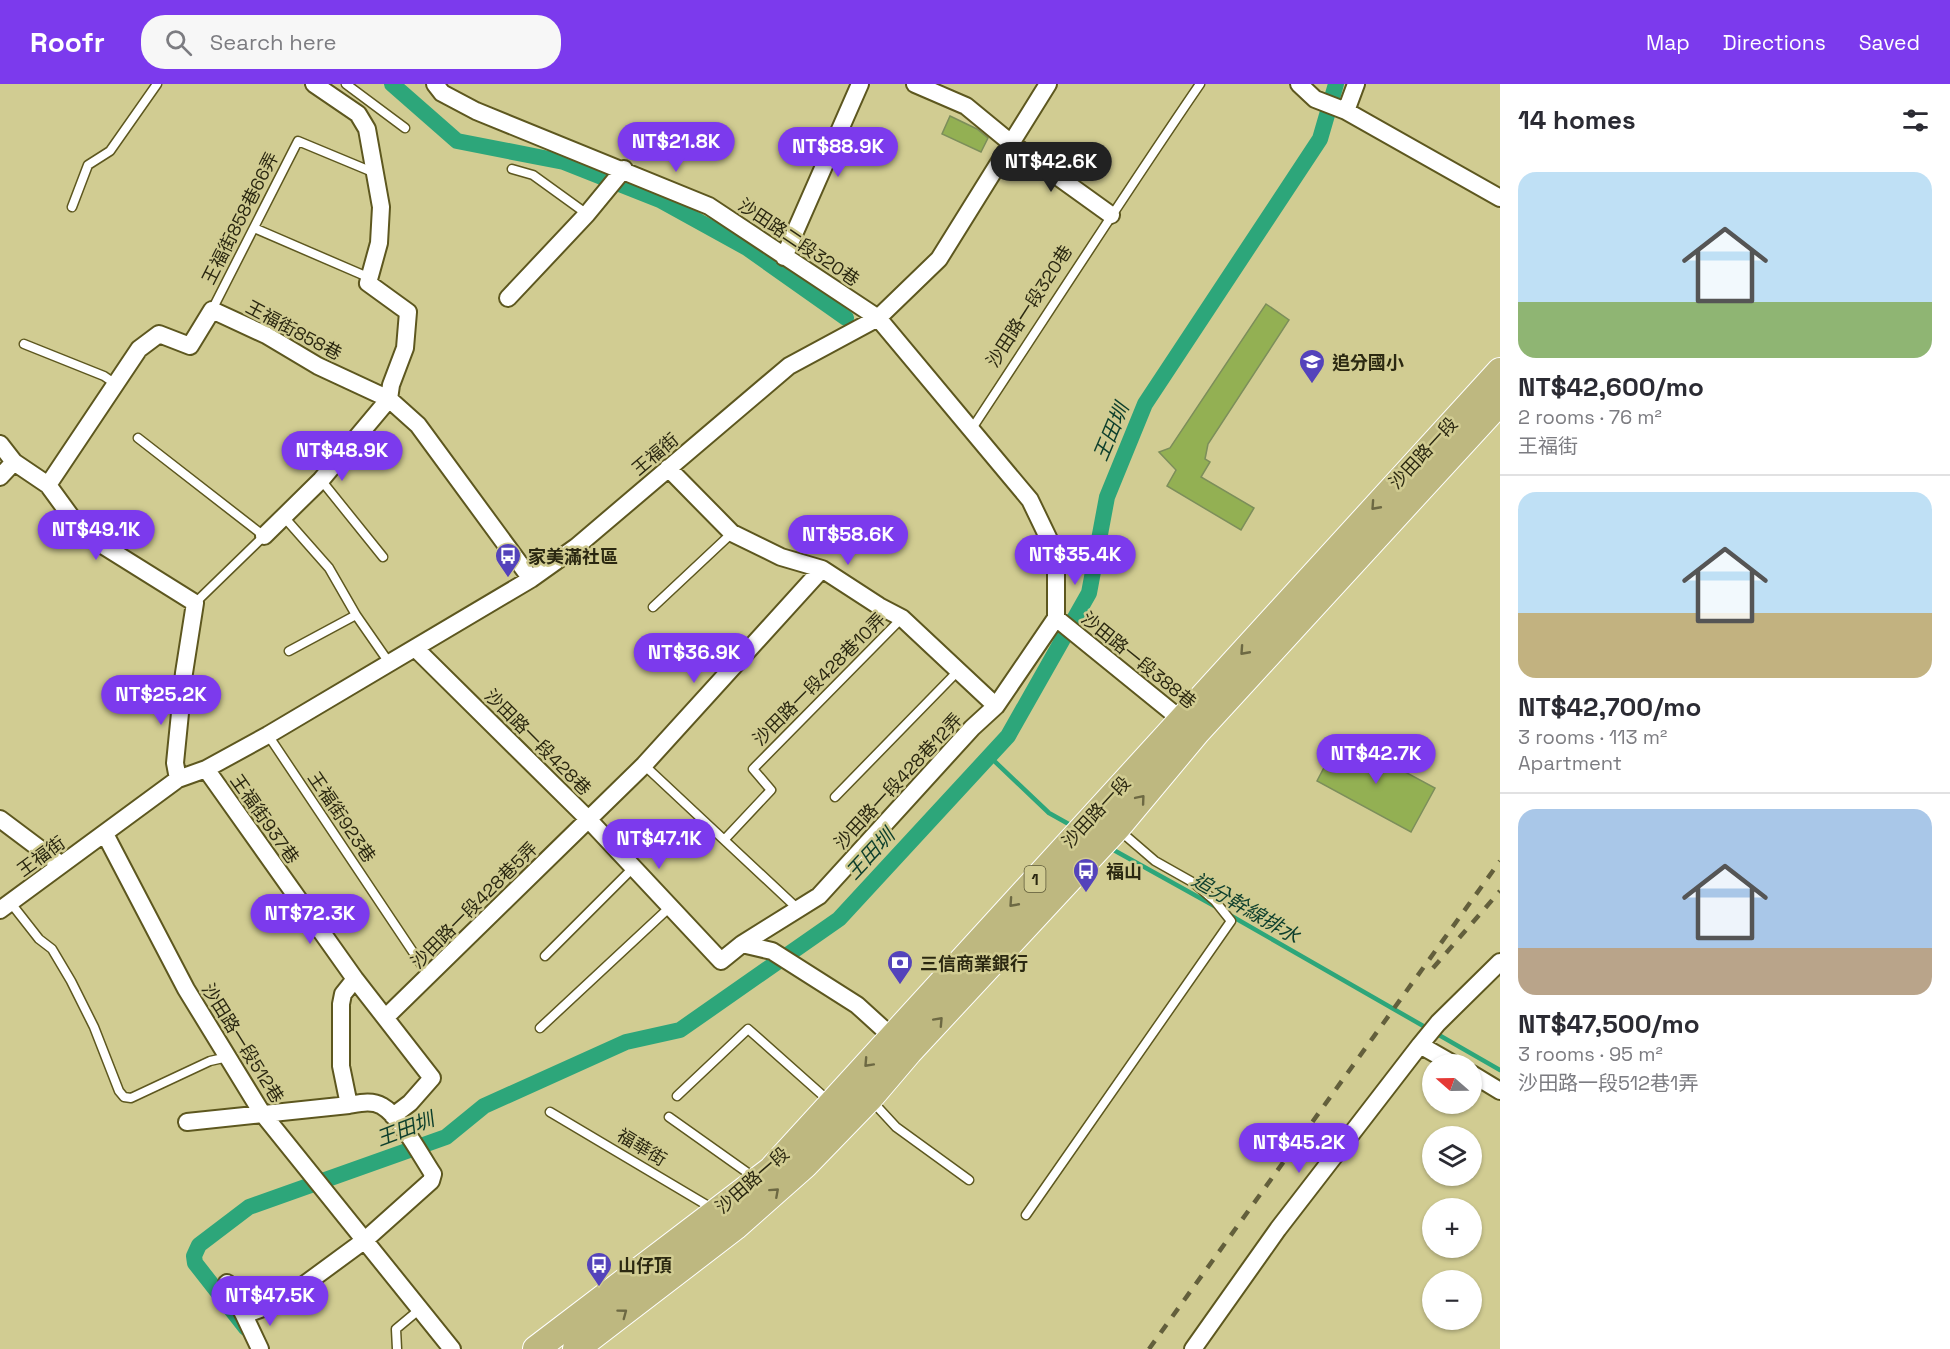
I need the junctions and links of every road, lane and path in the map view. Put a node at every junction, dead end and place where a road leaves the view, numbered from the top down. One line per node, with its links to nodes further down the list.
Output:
1 (157, 84): 18 (lane)
2 (314, 84): 16 (street)
3 (346, 84): 12 (lane)
4 (435, 84): 15 (street, 沙田路二段320巷)
5 (860, 84): 22 (street)
6 (915, 84): 13 (street)
7 (1048, 84): 13 (street, 王福街)
8 (1200, 84): 20 (lane, 沙田路一段320巷)
9 (1299, 84): 11 (street)
10 (1356, 84): 11 (street)
11 (1346, 111): 17 (street)
12 (405, 128)
13 (1011, 143): 20 (street); 26 (street, 王福街)
14 (512, 169): 19 (lane)
15 (624, 170): 19 (street); 22 (street, 沙田路二段320巷)
16 (375, 173): 21 (lane, 王福街858巷66弄); 23 (street)
17 (1500, 198)
18 (72, 207)
19 (587, 214): 24 (street)
20 (1111, 215): 32 (lane, 沙田路一段320巷)
21 (254, 228): 23 (lane); 25 (lane, 王福街858巷66弄)
22 (784, 257): 26 (street, 沙田路二段320巷)
23 (370, 278): 30 (street)
24 (508, 298)
25 (212, 310): 29 (street); 30 (street, 王福街858巷)
26 (878, 318): 32 (street); 36 (street, 王福街)
27 (24, 344): 29 (lane)
28 (1500, 371): 40 (main road, 沙田路一段 / 1)
29 (117, 385): 39 (street)
30 (389, 399): 38 (street); 46 (street, 王福街858巷)
31 (1500, 402): 40 (main road, 沙田路一段 / 1)
32 (971, 430): 51 (street, 沙田路一段388巷)
33 (138, 438): 43 (lane)
34 (0, 444): 35 (street)
35 (14, 462): 37 (street); 39 (street)
36 (668, 468): 42 (street); 46 (street, 王福街)
37 (0, 477)
38 (321, 480): 41 (street); 44 (lane)
39 (48, 485): 47 (street)
40 (1402, 491): 57 (main road, 沙田路一段 / 1)
41 (284, 517): 43 (street); 49 (lane)
42 (732, 533): 45 (street); 48 (lane)
43 (264, 536): 47 (lane)
44 (383, 557)
45 (822, 569): 50 (street); 59 (street, 沙田路一段428巷5弄)
46 (531, 579): 52 (street, 王福街)
47 (195, 603): 61 (street)
48 (653, 607)
49 (356, 615): 53 (lane); 54 (lane)
50 (902, 618): 55 (street); 67 (lane, 沙田路一段428巷10弄)
51 (1056, 618): 56 (street, 沙田路一段428巷12弄); 57 (street, 沙田路一段388巷)
52 (415, 648): 54 (street, 王福街); 64 (street, 沙田路一段428巷)
53 (289, 651)
54 (391, 664): 58 (street, 王福街)
55 (958, 671): 56 (street); 62 (lane)
56 (996, 706): 72 (street, 沙田路一段428巷12弄)
57 (1189, 726): 65 (main road, 沙田路一段 / 1, one-way to 57); 80 (main road, 沙田路一段 / 1, one-way to 80)
58 (268, 735): 60 (street, 王福街); 76 (lane, 王福街923巷)
59 (644, 765): 64 (street, 沙田路一段428巷5弄); 67 (lane)
60 (206, 769): 61 (street); 77 (street, 王福街937巷)
61 (178, 779): 66 (street)
62 (835, 797)
63 (0, 819): 68 (street)
64 (588, 819): 69 (street, 沙田路一段428巷); 76 (street, 沙田路一段428巷5弄)
65 (1117, 828): 80 (main road, 沙田路一段 / 1, one-way to 65); 98 (lane)
66 (105, 834): 68 (street, 王福街); 83 (street, 沙田路一段512巷)
67 (725, 839): 72 (lane)
68 (60, 864): 70 (street, 王福街)
69 (633, 868): 71 (street, 沙田路一段428巷); 74 (lane)
70 (5, 906): 83 (lane)
71 (670, 907): 73 (street, 沙田路一段428巷); 79 (lane)
72 (798, 909): 73 (street, 沙田路一段428巷12弄)
73 (742, 944): 80 (street)
74 (545, 956)
75 (1500, 962): 81 (street)
76 (429, 977): 78 (street, 沙田路一段428巷5弄)
77 (355, 979): 78 (street, 王福街937巷); 89 (street)
78 (386, 1017): 92 (street, 王福街937巷)
79 (540, 1028)
80 (901, 1045): 87 (main road, 沙田路一段 / 1); 88 (main road, 沙田路一段 / 1, one-way to 88)
81 (1420, 1045): 82 (street); 108 (street)
82 (1436, 1054)
83 (228, 1057): 91 (street, 沙田路一段512巷)
84 (1482, 1080): 85 (street)
85 (1500, 1091)
86 (677, 1096): 88 (lane)
87 (869, 1099): 96 (lane); 107 (main road, 沙田路一段 / 1, one-way to 87)
88 (831, 1103): 95 (main road, 沙田路一段 / 1)
89 (349, 1104): 91 (street); 92 (street)
90 (550, 1112): 97 (lane, 福華街)
91 (262, 1113): 94 (street); 99 (street, 沙田路一段512巷)
92 (393, 1116): 99 (street)
93 (669, 1117): 95 (lane)
94 (187, 1122)
95 (758, 1180): 97 (main road, 沙田路一段 / 1)
96 (969, 1180)
97 (718, 1211): 106 (main road, 沙田路一段 / 1)
98 (1026, 1215)
99 (365, 1240): 101 (street, 沙田路一段512巷); 102 (street)
100 (226, 1283): 102 (street)
101 (420, 1309): 104 (lane); 105 (street, 沙田路一段512巷)
102 (244, 1315): 103 (street)
103 (260, 1349)
104 (397, 1349)
105 (452, 1349)
106 (536, 1349)
107 (576, 1349)
108 (1193, 1349)

